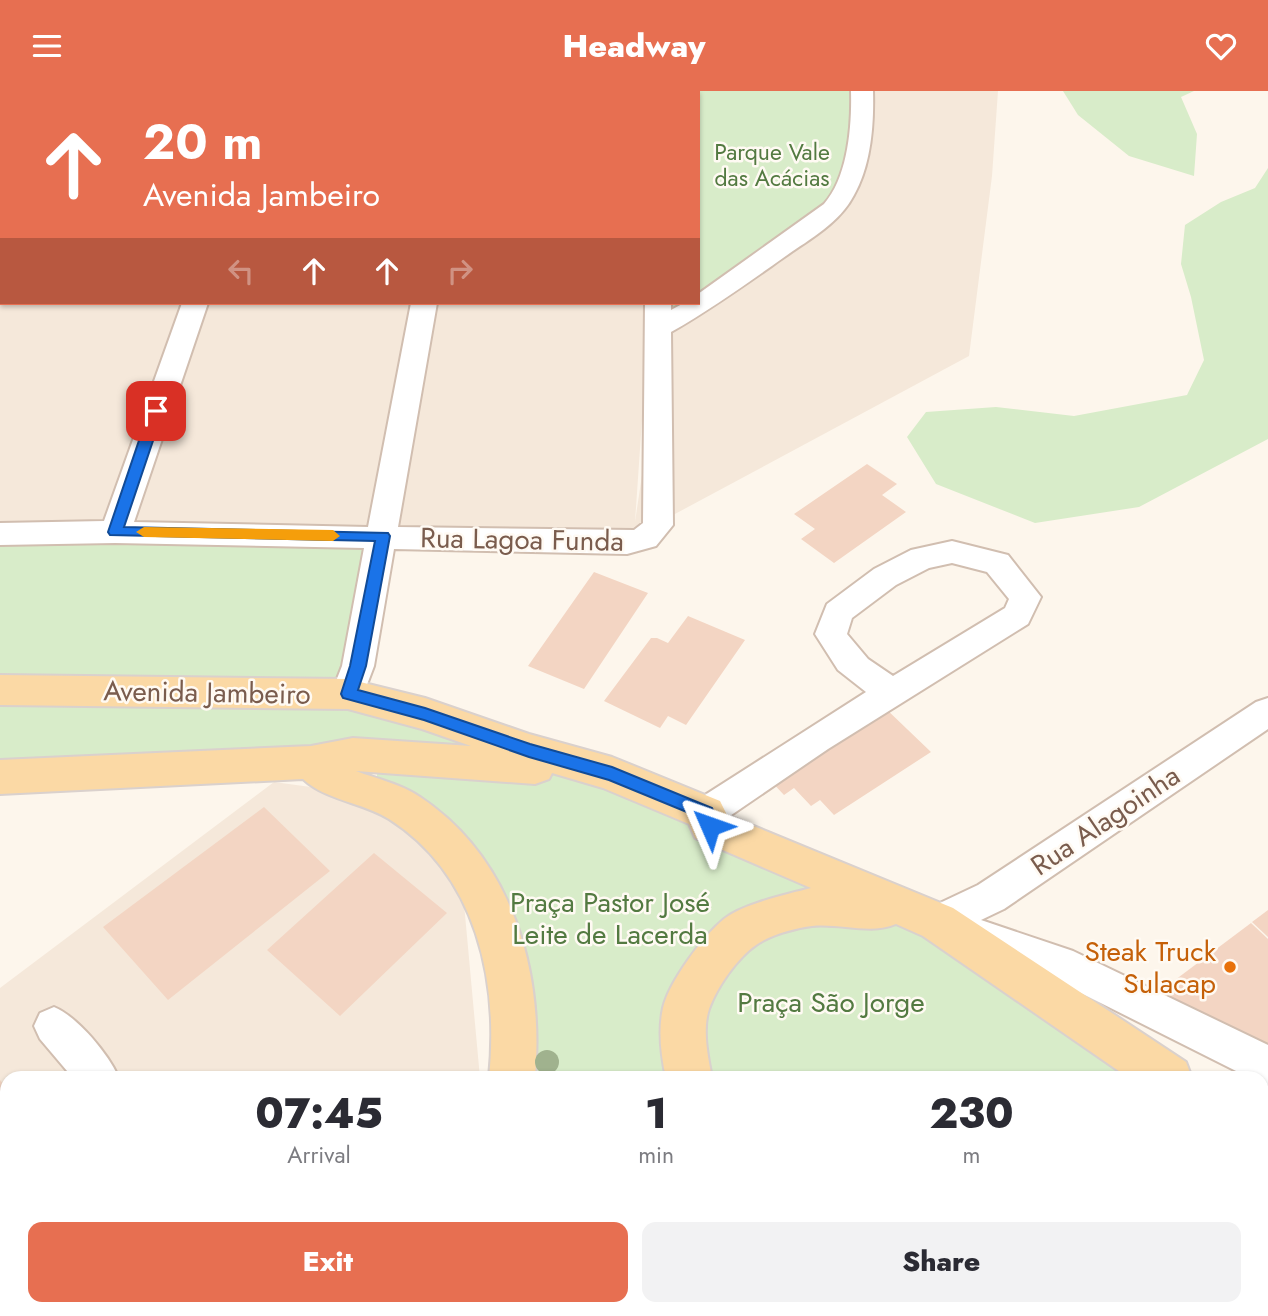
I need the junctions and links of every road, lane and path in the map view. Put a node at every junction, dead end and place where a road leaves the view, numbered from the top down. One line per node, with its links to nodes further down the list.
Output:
1 (862, 91): 2 (street)
2 (700, 304)
3 (194, 305): 7 (street)
4 (424, 305): 9 (street)
5 (699, 305): 6 (street)
6 (657, 316): 9 (street, Rua Lagoa Funda)
7 (115, 532): 8 (street, Rua Lagoa Funda); 9 (street, Rua Lagoa Funda)
8 (0, 534)
9 (383, 536): 12 (street)
10 (0, 690): 12 (main road, Avenida Jambeiro)
11 (893, 691): 11 (street); 17 (street)
12 (348, 694): 15 (main road, Avenida Jambeiro)
13 (1268, 711): 18 (street, Rua Alagoinha)
14 (311, 762): 15 (main road); 16 (main road); 22 (main road)
15 (612, 774): 17 (main road)
16 (0, 777)
17 (706, 813): 18 (main road)
18 (938, 922): 20 (street); 23 (main road); 24 (main road)
19 (54, 1026): 21 (street)
20 (1268, 1066)
21 (92, 1071)
22 (513, 1071)
23 (687, 1071)
24 (1159, 1071)

